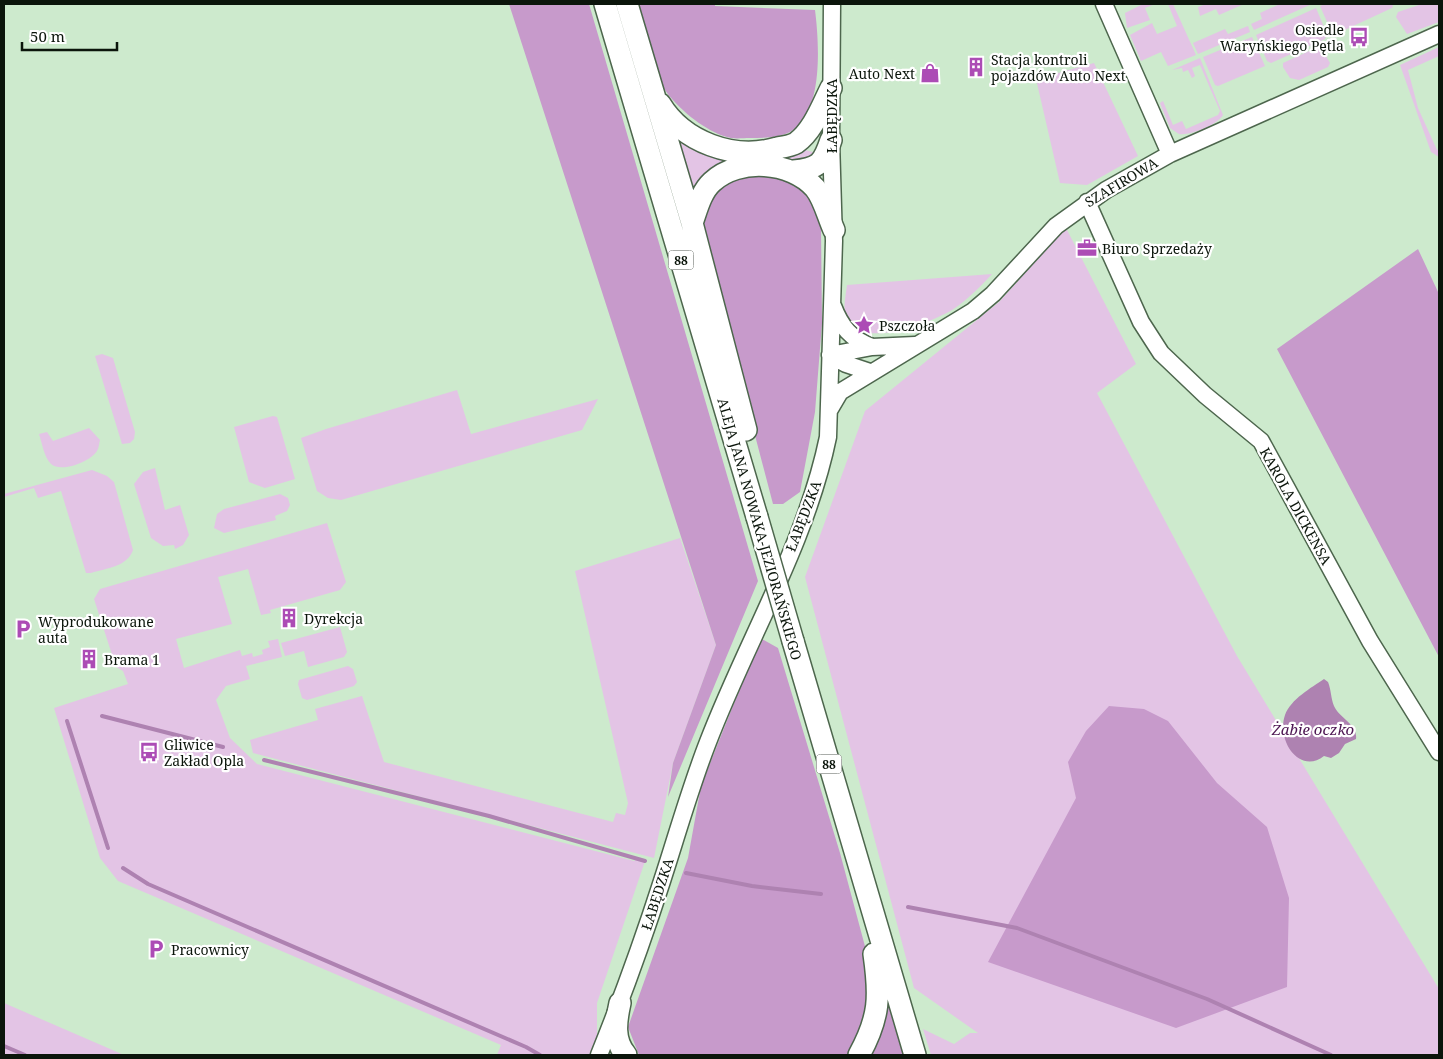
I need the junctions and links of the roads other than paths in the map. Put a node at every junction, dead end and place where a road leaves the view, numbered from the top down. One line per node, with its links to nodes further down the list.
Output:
1 (604, 4): 21 (main road, ALEJA JANA NOWAKA-JEZIORAŃSKIEGO / 88)
2 (627, 4): 7 (main road)
3 (832, 4): 6 (street, ŁABĘDZKA)
4 (1110, 6): 9 (street)
5 (1439, 34): 9 (street, SZAFIROWA)
6 (831, 88): 8 (main road); 10 (street, ŁABĘDZKA)
7 (654, 95): 8 (main road); 13 (main road)
8 (795, 143): 10 (main road)
9 (1170, 154): 12 (street, SZAFIROWA)
10 (829, 155): 11 (main road); 14 (street, ŁABĘDZKA)
11 (794, 172): 13 (main road); 14 (main road)
12 (1087, 202): 16 (street, SZAFIROWA); 22 (street, KAROLA DICKENSA)
13 (692, 223): 21 (main road)
14 (834, 230): 15 (street, ŁABĘDZKA)
15 (831, 301): 17 (street); 18 (street, ŁABĘDZKA)
16 (919, 345): 17 (street, SZAFIROWA); 19 (street)
17 (872, 347): 18 (street, SZAFIROWA)
18 (830, 354): 19 (street); 20 (street, ŁABĘDZKA)
19 (870, 372): 20 (street)
20 (829, 411): 24 (street, ŁABĘDZKA)
21 (757, 517): 23 (main road, ALEJA JANA NOWAKA-JEZIORAŃSKIEGO / 88, bridge)
22 (1439, 752)
23 (865, 887): 27 (main road); 28 (main road, ALEJA JANA NOWAKA-JEZIORAŃSKIEGO / 88)
24 (620, 1003): 25 (street, ŁABĘDZKA); 26 (main road)
25 (599, 1055)
26 (626, 1055)
27 (859, 1055)
28 (915, 1055)

